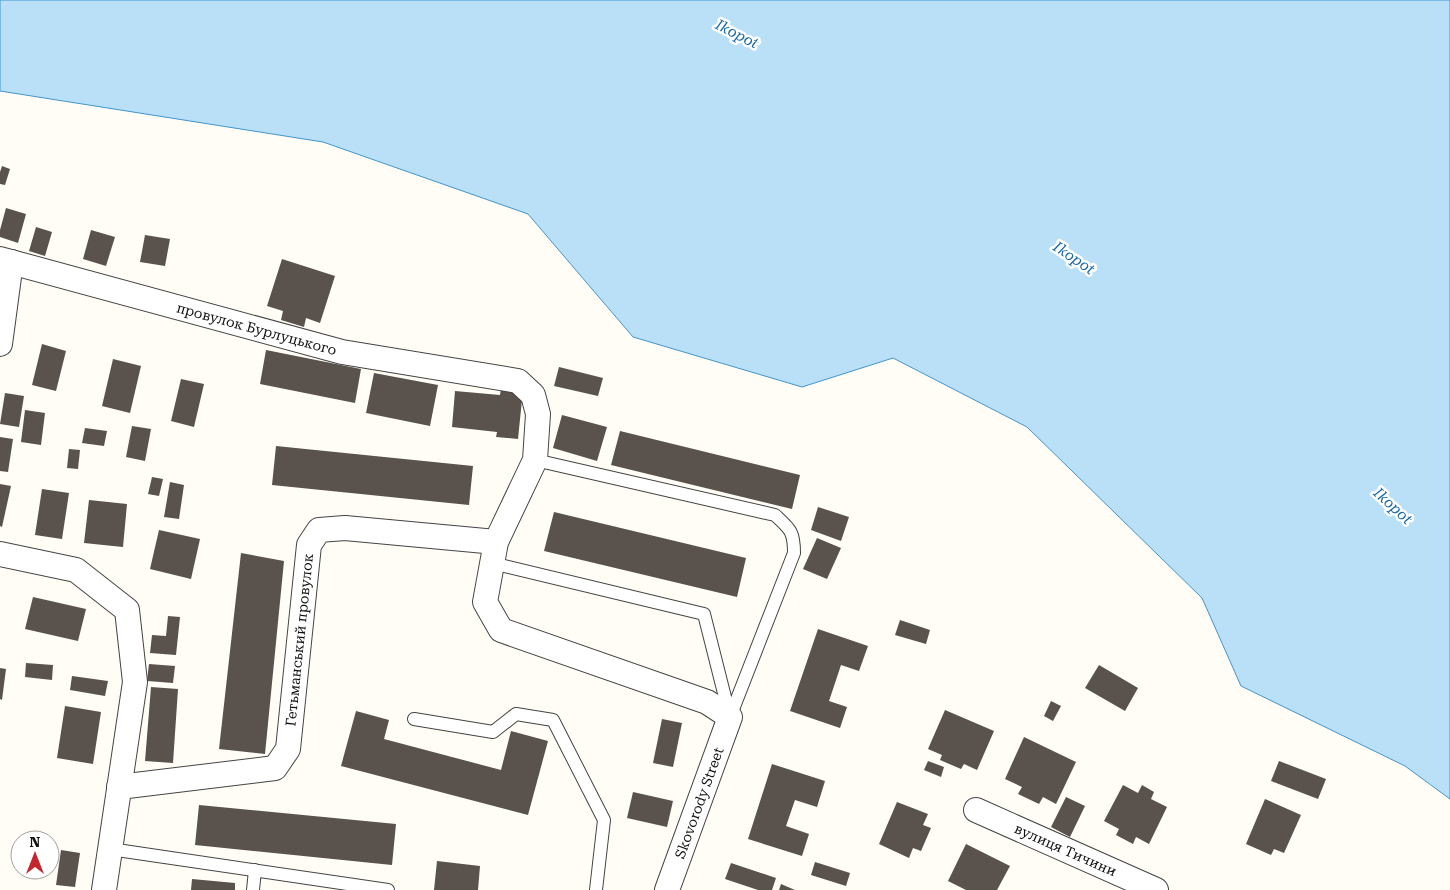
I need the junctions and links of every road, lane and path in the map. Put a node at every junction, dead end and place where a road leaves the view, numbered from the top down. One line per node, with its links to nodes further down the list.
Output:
1 (6, 260): 2 (street); 3 (street, провулок Бурлуцького)
2 (0, 344)
3 (536, 460): 4 (street); 6 (lane)
4 (494, 552): 6 (lane); 6 (street); 8 (street, Гетьманський провулок)
5 (0, 554): 8 (street)
6 (730, 717): 16 (street, Skovorody Street)
7 (414, 719): 15 (lane)
8 (120, 786): 10 (street)
9 (976, 810): 17 (street, вулиця Тичини)
10 (110, 850): 11 (lane); 12 (street)
11 (255, 870): 13 (lane); 14 (lane)
12 (104, 890)
13 (253, 890)
14 (388, 890)
15 (596, 890)
16 (667, 890)
17 (1156, 890)

